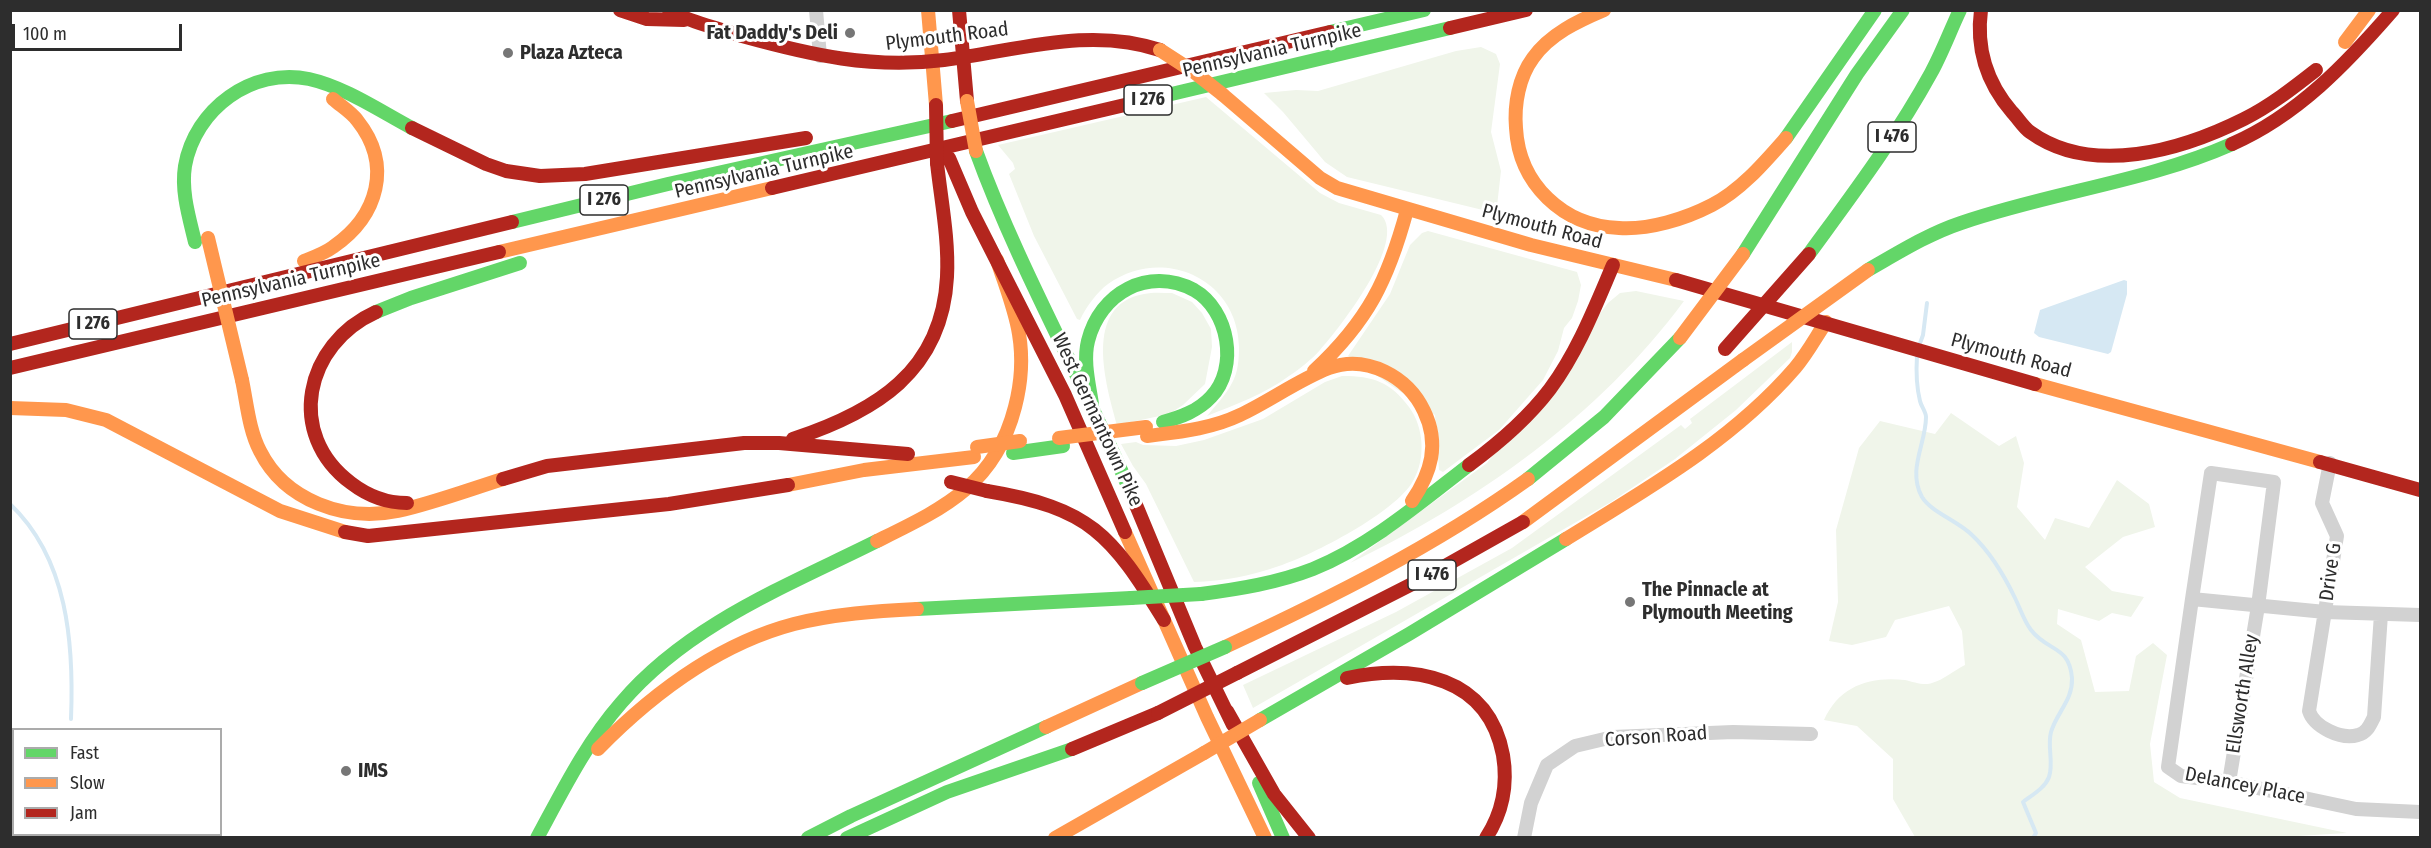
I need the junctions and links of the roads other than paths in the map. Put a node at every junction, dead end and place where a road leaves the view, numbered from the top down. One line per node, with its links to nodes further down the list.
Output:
1 (620, 10): 18 (main road, Plymouth Road)
2 (669, 10): 18 (main road, Plymouth Road)
3 (816, 10): 19 (street)
4 (928, 10): 21 (main road)
5 (959, 10): 20 (main road, West Germantown Pike)
6 (1411, 10): 17 (main road)
7 (1424, 10): 17 (main road, Pennsylvania Turnpike / I 276)
8 (1526, 10): 26 (main road, Pennsylvania Turnpike / I 276)
9 (1604, 10): 10 (main road)
10 (1875, 10)
11 (1886, 10): 22 (main road, I 476)
12 (1903, 10): 22 (main road)
13 (1960, 10): 33 (main road, I 476, bridge)
14 (1981, 10): 15 (main road)
15 (2369, 10)
16 (2393, 10): 43 (main road, bridge)
17 (1393, 18): 23 (main road, Pennsylvania Turnpike / I 276)
18 (687, 20): 19 (main road, Plymouth Road)
19 (820, 56): 21 (main road, Plymouth Road)
20 (964, 57): 21 (main road, Plymouth Road); 25 (main road, Plymouth Road, bridge); 38 (main road, West Germantown Pike, bridge)
21 (933, 61): 24 (main road, bridge)
22 (1857, 74): 67 (main road, I 476, bridge)
23 (1033, 103): 27 (main road); 30 (main road, Pennsylvania Turnpike / I 276)
24 (943, 160): 28 (main road, West Germantown Pike); 41 (main road)
25 (1407, 210): 29 (main road, Plymouth Road); 37 (main road)
26 (634, 223): 34 (main road, Pennsylvania Turnpike / I 276); 50 (main road)
27 (201, 240): 30 (main road); 36 (main road)
28 (997, 260): 58 (main road, West Germantown Pike); 63 (main road)
29 (1613, 265): 31 (main road, Plymouth Road); 51 (main road)
30 (176, 304): 32 (main road, Pennsylvania Turnpike / I 276)
31 (1826, 322): 44 (main road, Plymouth Road); 59 (main road)
32 (10, 344)
33 (1721, 354)
34 (10, 368)
35 (1700, 374): 43 (main road, I 476)
36 (235, 382): 50 (main road); 52 (main road)
37 (1300, 382): 40 (main road); 51 (main road)
38 (1092, 404): 40 (main road); 60 (main road, West Germantown Pike)
39 (10, 408): 52 (main road)
40 (1147, 432): 42 (main road, bridge)
41 (779, 443): 42 (main road); 50 (main road)
42 (975, 452): 47 (main road)
43 (1614, 455): 65 (main road, I 476, bridge)
44 (2330, 463): 49 (main road, Plymouth Road); 55 (street, Drive G)
45 (2211, 473): 53 (street, Delancey Place); 54 (street, Ellsworth Alley)
46 (922, 477): 47 (main road)
47 (824, 478): 52 (main road)
48 (946, 481): 58 (main road, bridge)
49 (2421, 490)
50 (439, 498)
51 (1383, 529): 63 (main road, bridge)
52 (337, 531)
53 (2192, 599): 54 (street); 62 (street, Delancey Place)
54 (2258, 606): 55 (street); 62 (street, Ellsworth Alley)
55 (2325, 612): 56 (street); 56 (street, Drive G)
56 (2381, 614): 57 (street)
57 (2421, 615)
58 (1164, 620): 69 (main road, West Germantown Pike)
59 (1303, 695): 68 (main road, bridge); 72 (main road)
60 (1227, 711): 70 (main road, West Germantown Pike); 71 (main road)
61 (1811, 734): 73 (street, Corson Road)
62 (2229, 782): 64 (street, Delancey Place)
63 (559, 797): 66 (main road)
64 (2421, 812)
65 (851, 835)
66 (537, 837)
67 (808, 837)
68 (1055, 837)
69 (1265, 837)
70 (1283, 837)
71 (1309, 837)
72 (1486, 837)
73 (1524, 837)

